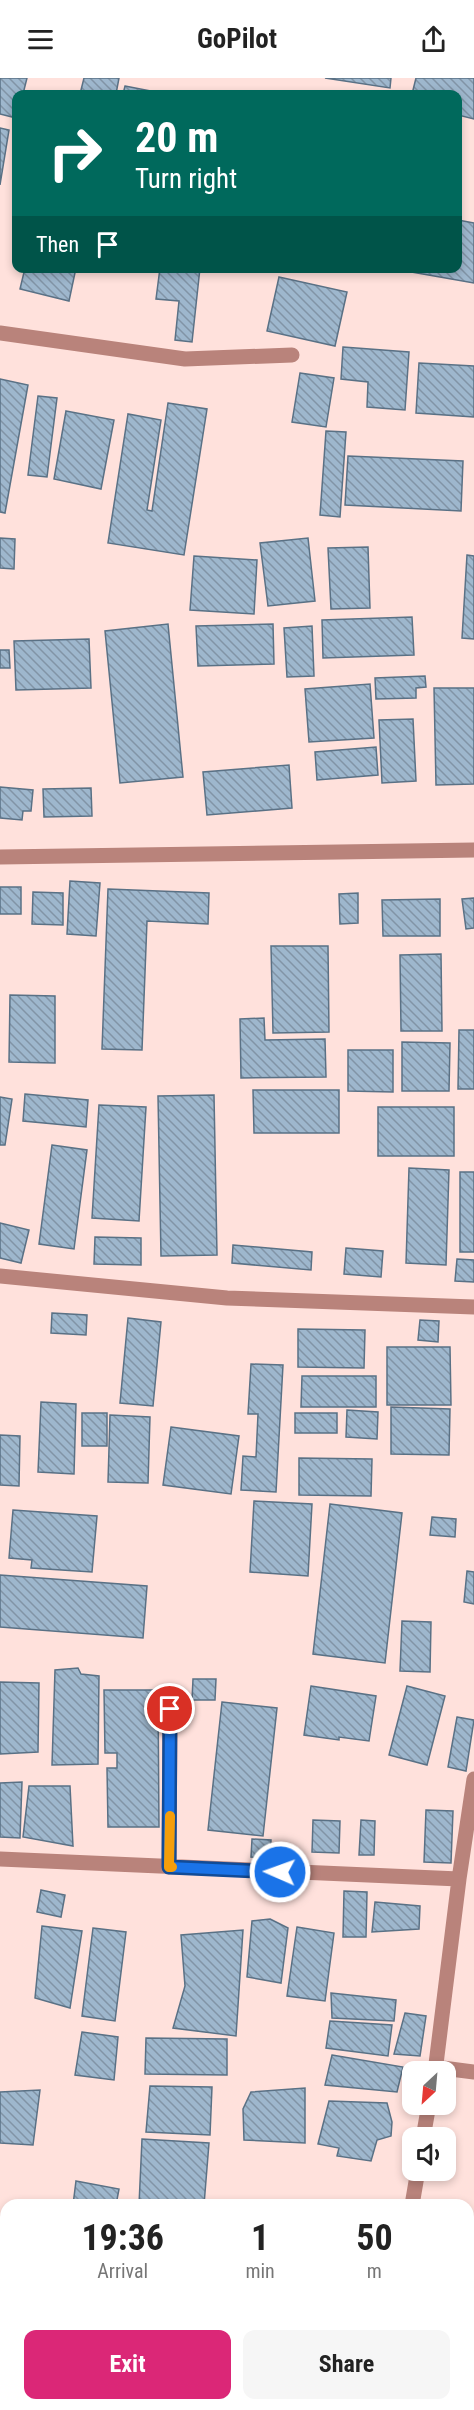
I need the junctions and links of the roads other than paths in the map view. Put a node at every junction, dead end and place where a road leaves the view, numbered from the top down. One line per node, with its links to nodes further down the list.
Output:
1 (0, 333): 2 (street)
2 (292, 355)
3 (474, 850): 4 (street)
4 (0, 857)
5 (0, 1276): 6 (street)
6 (474, 1307)
7 (170, 1709): 10 (street)
8 (474, 1779): 11 (street)
9 (0, 1859): 10 (street)
10 (169, 1867): 11 (street)
11 (459, 1880): 12 (street)
12 (436, 2061)
13 (456, 2071): 14 (street)
14 (474, 2072)
15 (416, 2181): 16 (street)
16 (413, 2199)

